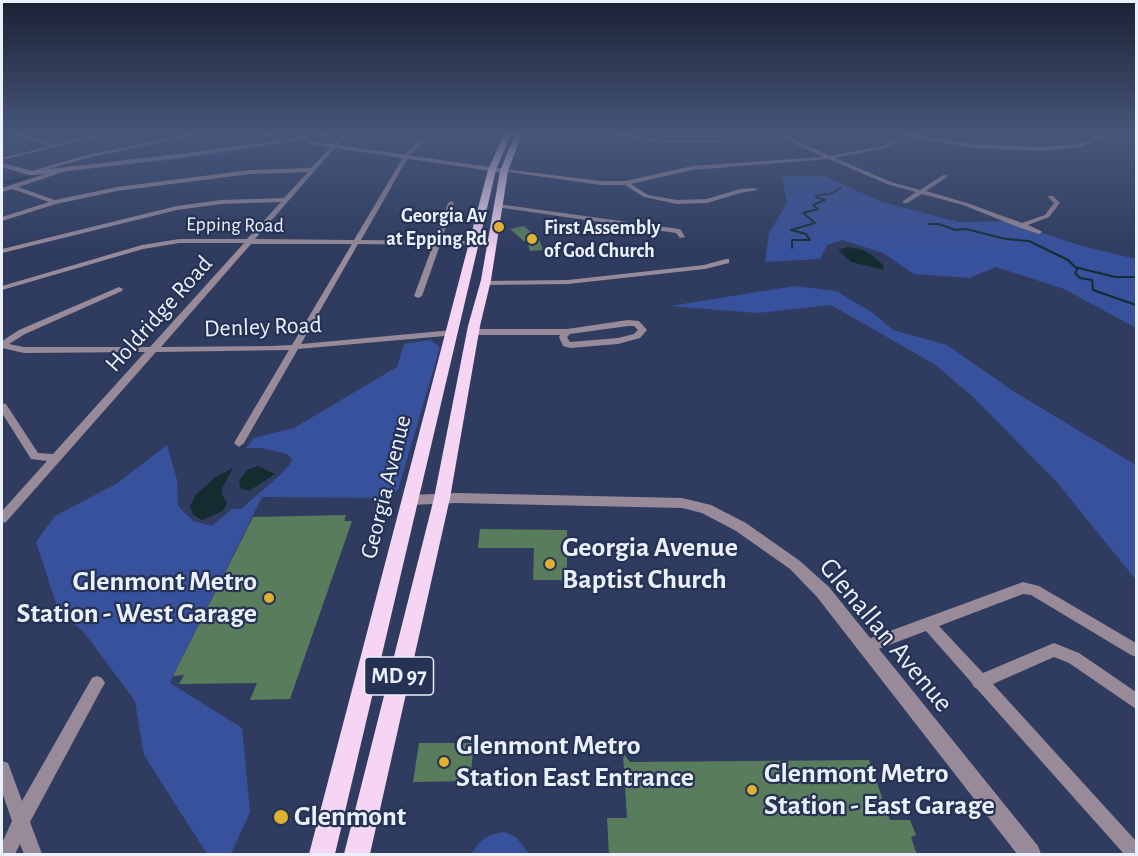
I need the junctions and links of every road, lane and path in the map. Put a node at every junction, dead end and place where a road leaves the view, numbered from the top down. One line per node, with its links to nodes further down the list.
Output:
1 (54, 174): 12 (street)
2 (234, 174): 18 (street)
3 (309, 174): 17 (street, Holdridge Road)
4 (396, 174): 30 (street)
5 (497, 174): 28 (main road, Georgia Avenue / MD 97)
6 (498, 174): 21 (main road, Georgia Avenue / MD 97)
7 (529, 174): 11 (street)
8 (666, 174): 11 (street)
9 (868, 174): 15 (street)
10 (945, 176): 15 (street)
11 (626, 183): 13 (street)
12 (13, 187): 14 (street); 18 (street)
13 (755, 189)
14 (2, 190)
15 (920, 192): 19 (street); 23 (street)
16 (1051, 196): 23 (street)
17 (286, 200): 26 (street, Holdridge Road); 31 (street)
18 (55, 202): 22 (street)
19 (905, 202)
20 (451, 203): 27 (street)
21 (498, 206): 25 (street); 29 (main road, Georgia Avenue / MD 97)
22 (2, 219)
23 (1020, 226): 24 (street)
24 (1039, 232)
25 (682, 237)
26 (251, 240): 30 (street, Epping Road); 34 (street, Epping Road); 42 (street, Holdridge Road)
27 (436, 243): 28 (street, Epping Road); 30 (street, Epping Road); 36 (street)
28 (475, 243): 29 (street, Epping Road); 39 (main road, Georgia Avenue / MD 97)
29 (492, 243): 33 (main road, Georgia Avenue / MD 97)
30 (356, 244): 41 (street)
31 (2, 251)
32 (726, 261): 33 (street)
33 (485, 283): 37 (main road, Georgia Avenue / MD 97)
34 (2, 288)
35 (119, 289): 40 (street)
36 (418, 296)
37 (474, 332): 38 (street); 46 (main road, Georgia Avenue / MD 97)
38 (567, 332): 38 (street)
39 (453, 333): 41 (street, Denley Road); 47 (main road, Georgia Avenue / MD 97)
40 (2, 345): 42 (street, Denley Road)
41 (296, 347): 42 (street, Denley Road); 44 (street)
42 (154, 349): 45 (street, Holdridge Road)
43 (2, 406): 45 (street)
44 (240, 443)
45 (57, 458): 48 (street, Holdridge Road)
46 (442, 498): 47 (street, Glenallan Avenue); 50 (street, Glenallan Avenue); 60 (main road, Georgia Avenue / MD 97)
47 (411, 500): 59 (main road, Georgia Avenue / MD 97)
48 (2, 519)
49 (928, 624): 50 (street); 51 (street); 52 (street)
50 (865, 646): 61 (street, Glenallan Avenue)
51 (1137, 650)
52 (980, 682): 54 (street); 62 (street)
53 (97, 683): 56 (street)
54 (1137, 701)
55 (2, 769): 56 (street)
56 (21, 821): 57 (street); 58 (street)
57 (6, 855)
58 (33, 855)
59 (322, 855)
60 (357, 855)
61 (1030, 855)
62 (1136, 855)

